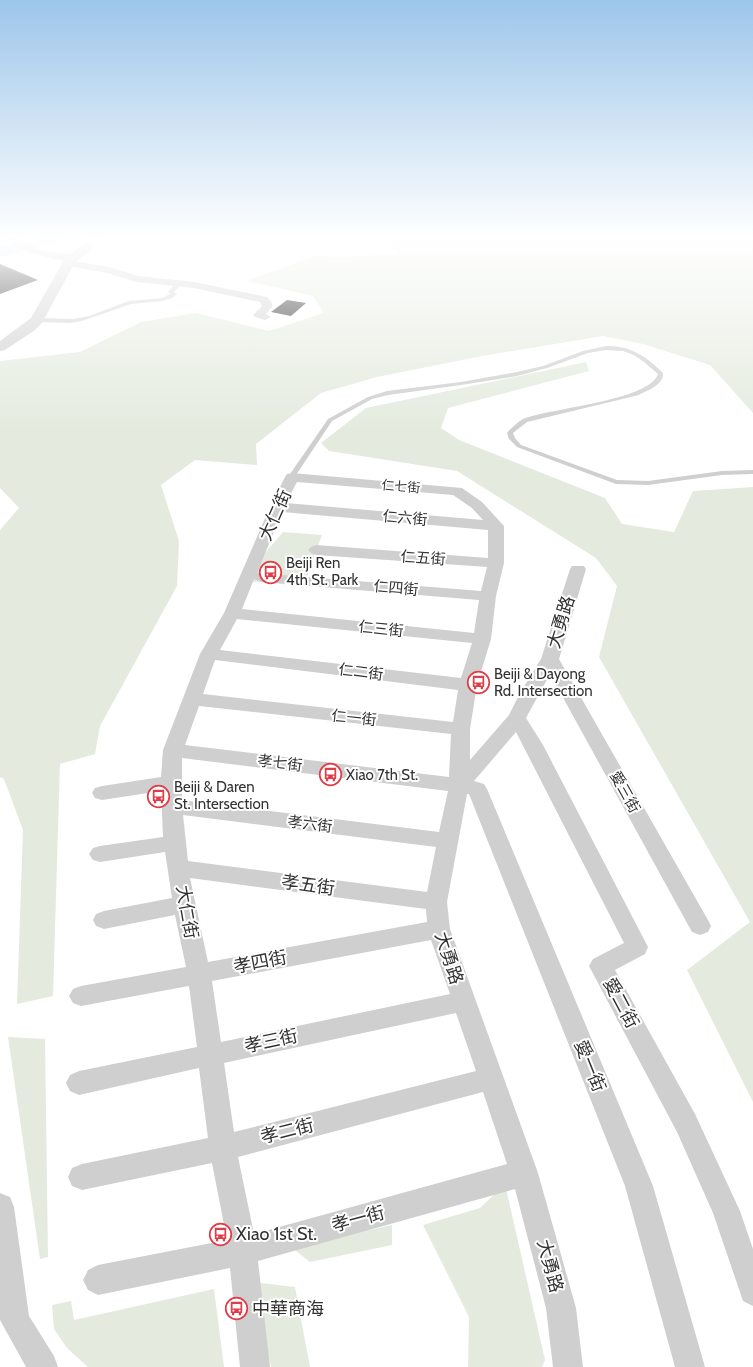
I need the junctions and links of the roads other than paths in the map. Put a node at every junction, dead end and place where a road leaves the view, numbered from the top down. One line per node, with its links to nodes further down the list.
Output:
1 (46, 303): 5 (street)
2 (129, 303): 5 (lane)
3 (267, 303): 4 (street)
4 (264, 317)
5 (37, 320): 6 (street)
6 (0, 347)
7 (753, 472): 8 (lane)
8 (292, 478): 9 (street, 大仁街); 10 (street, 仁七街)
9 (277, 507): 10 (street, 仁六街); 16 (street, 大仁街)
10 (496, 526): 12 (street)
11 (316, 550): 12 (street, 仁五街)
12 (496, 563): 15 (street)
13 (578, 569): 19 (street, 大勇路)
14 (261, 577): 15 (street, 仁四街)
15 (488, 596): 17 (street)
16 (232, 613): 17 (street, 仁三街); 18 (street, 大仁街)
17 (482, 639): 20 (street)
18 (209, 654): 20 (street, 仁二街); 21 (street, 大仁街)
19 (550, 659): 22 (street, 大勇路); 36 (street, 愛三街)
20 (468, 685): 23 (street)
21 (191, 700): 23 (street, 仁一街); 24 (street, 大仁街)
22 (517, 718): 26 (street, 大勇路); 50 (street, 愛二街)
23 (461, 730): 26 (street)
24 (173, 750): 25 (street, 大仁街); 26 (street, 孝七街)
25 (171, 783): 27 (street); 28 (street, 大仁街)
26 (459, 785): 29 (street, 大勇路); 54 (street, 愛一街)
27 (102, 793)
28 (171, 806): 29 (street, 孝六街); 30 (street, 大仁街)
29 (449, 841): 33 (street, 大勇路)
30 (174, 843): 31 (street); 32 (street, 大仁街)
31 (100, 854)
32 (180, 868): 33 (street, 孝五街); 34 (street, 大仁街)
33 (436, 902): 37 (street, 大勇路)
34 (184, 905): 35 (street); 38 (street, 大仁街)
35 (104, 920)
36 (700, 926)
37 (438, 929): 38 (street, 孝四街); 40 (street, 大勇路)
38 (199, 974): 39 (street, 孝四街); 41 (street, 大仁街)
39 (81, 996)
40 (463, 1001): 41 (street, 孝三街); 42 (street, 大勇路)
41 (211, 1054): 43 (street, 孝三街); 44 (street, 大仁街)
42 (490, 1079): 44 (street, 孝二街); 45 (street, 大勇路)
43 (79, 1083)
44 (222, 1148): 46 (street, 孝二街); 48 (street, 大仁街)
45 (524, 1173): 48 (street, 孝一街); 53 (street, 大勇路)
46 (82, 1177)
47 (0, 1207): 51 (street)
48 (243, 1250): 49 (street, 孝一街); 52 (street, 大仁街)
49 (98, 1280)
50 (753, 1291)
51 (40, 1367)
52 (255, 1367)
53 (568, 1367)
54 (690, 1367)

